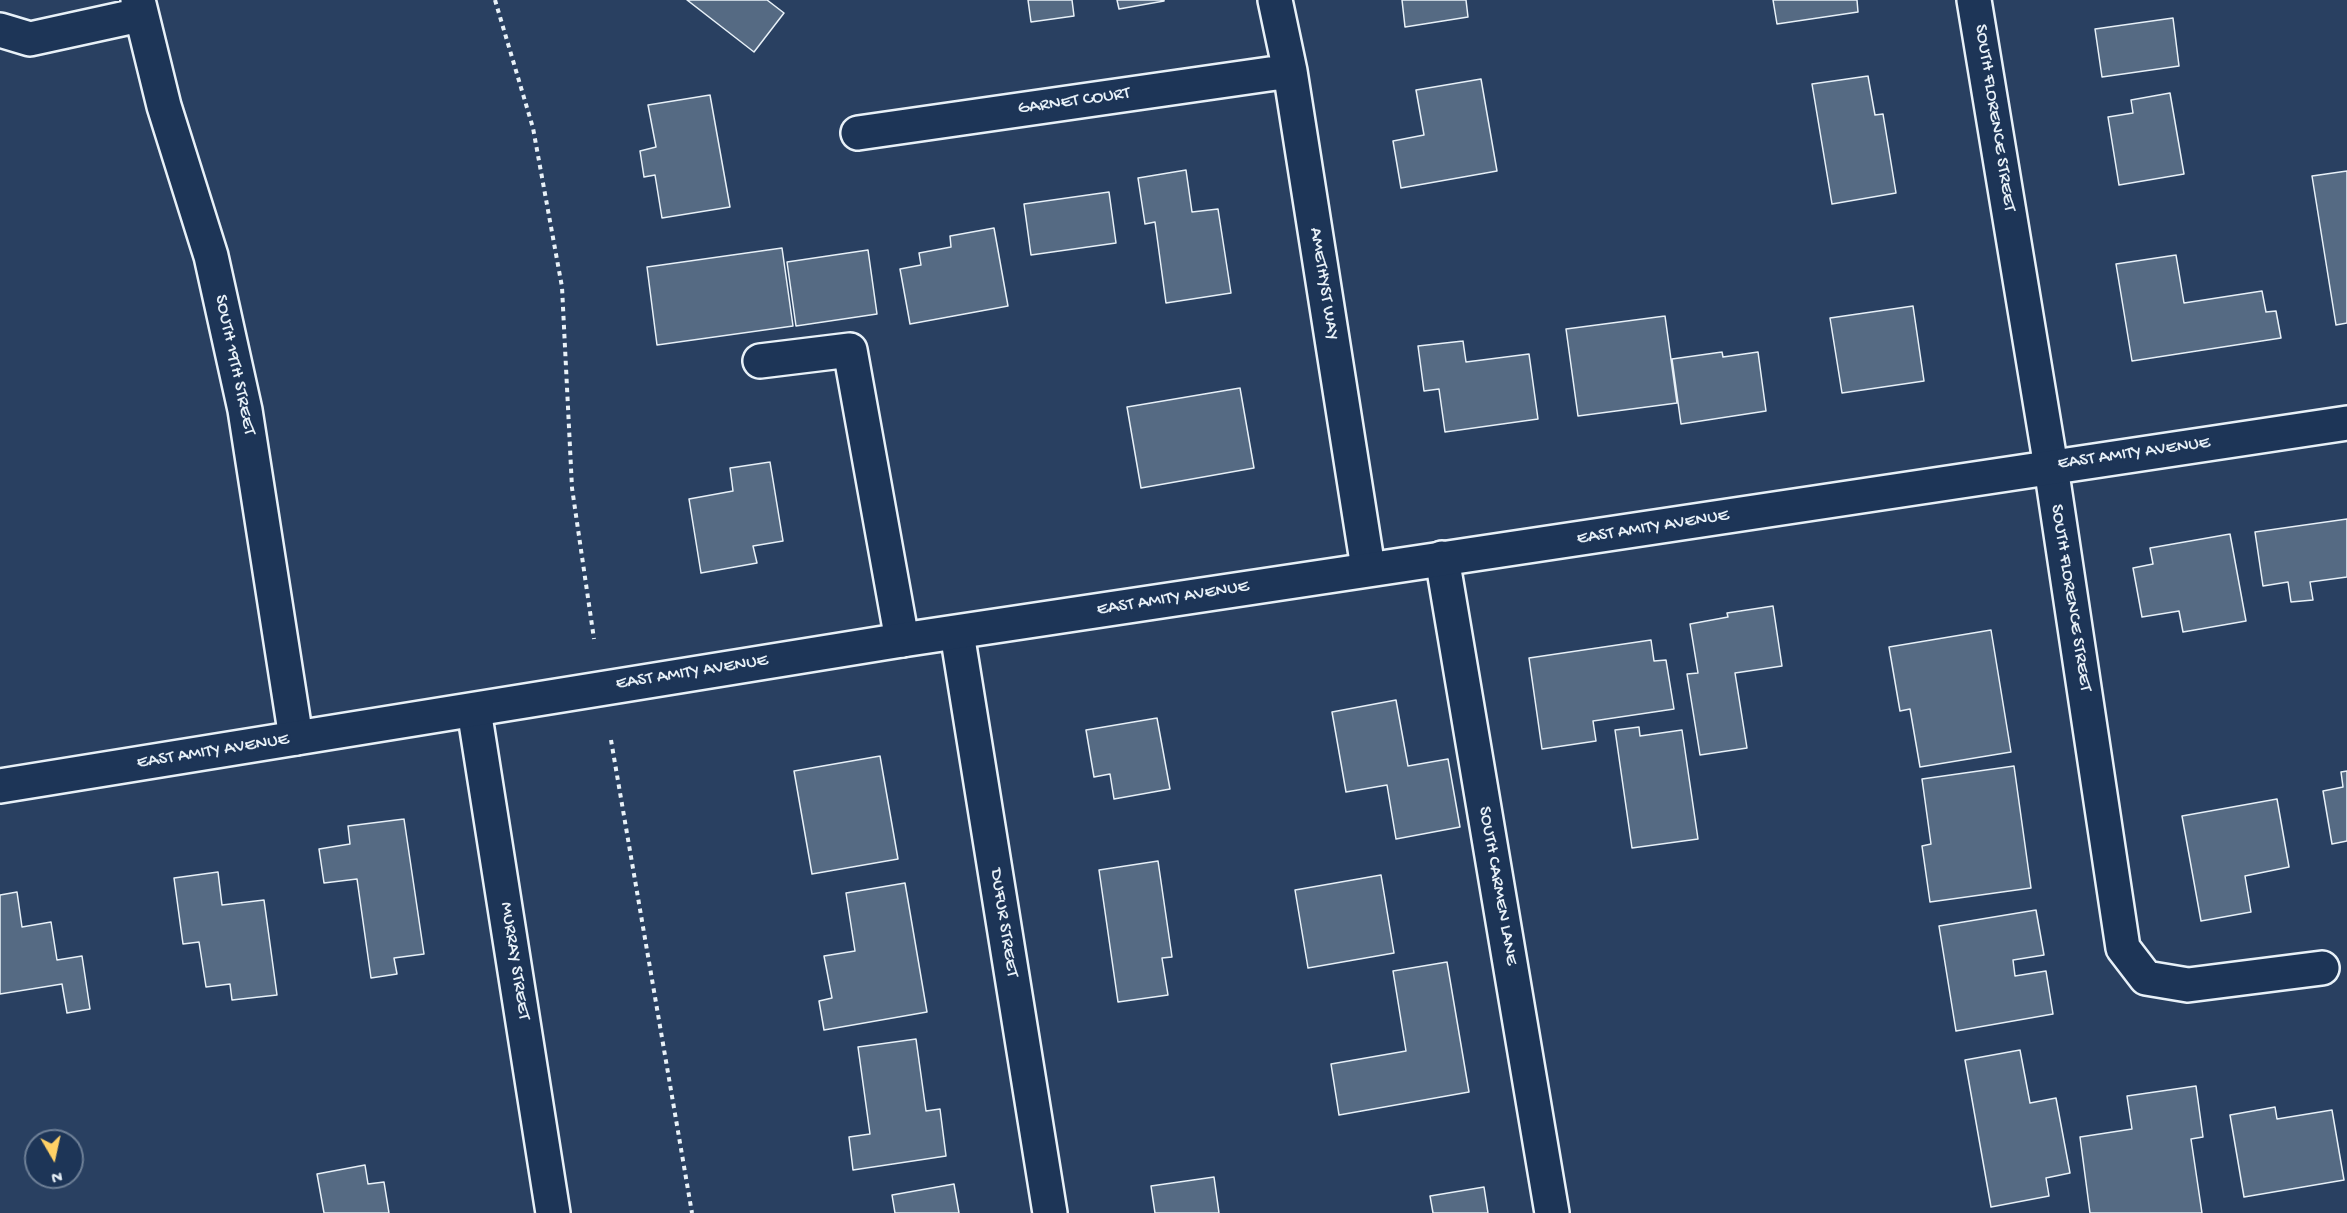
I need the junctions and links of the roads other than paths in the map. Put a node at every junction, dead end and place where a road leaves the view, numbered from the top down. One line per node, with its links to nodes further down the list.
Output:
1 (1275, 0): 5 (street, AMETHYST WAY)
2 (1974, 0): 9 (street, SOUTH FLORENCE STREET)
3 (139, 8): 4 (street); 15 (street, SOUTH 19TH STREET)
4 (0, 30)
5 (1290, 71): 6 (street, GARNET COURT); 11 (street, AMETHYST WAY)
6 (858, 133)
7 (760, 361): 13 (street)
8 (2347, 423): 9 (street, EAST AMITY AVENUE)
9 (2050, 467): 10 (street, EAST AMITY AVENUE); 17 (street, SOUTH FLORENCE STREET)
10 (1442, 558): 11 (street, EAST AMITY AVENUE); 20 (street, SOUTH CARMEN LANE)
11 (1368, 568): 12 (street, EAST AMITY AVENUE)
12 (957, 633): 13 (street, EAST AMITY AVENUE); 19 (street, DUFUR STREET)
13 (902, 640): 14 (street, EAST AMITY AVENUE)
14 (474, 710): 15 (street, EAST AMITY AVENUE); 18 (street, MURRAY STREET)
15 (296, 738): 16 (street, EAST AMITY AVENUE)
16 (0, 786)
17 (2322, 968)
18 (553, 1213)
19 (1050, 1213)
20 (1552, 1213)

